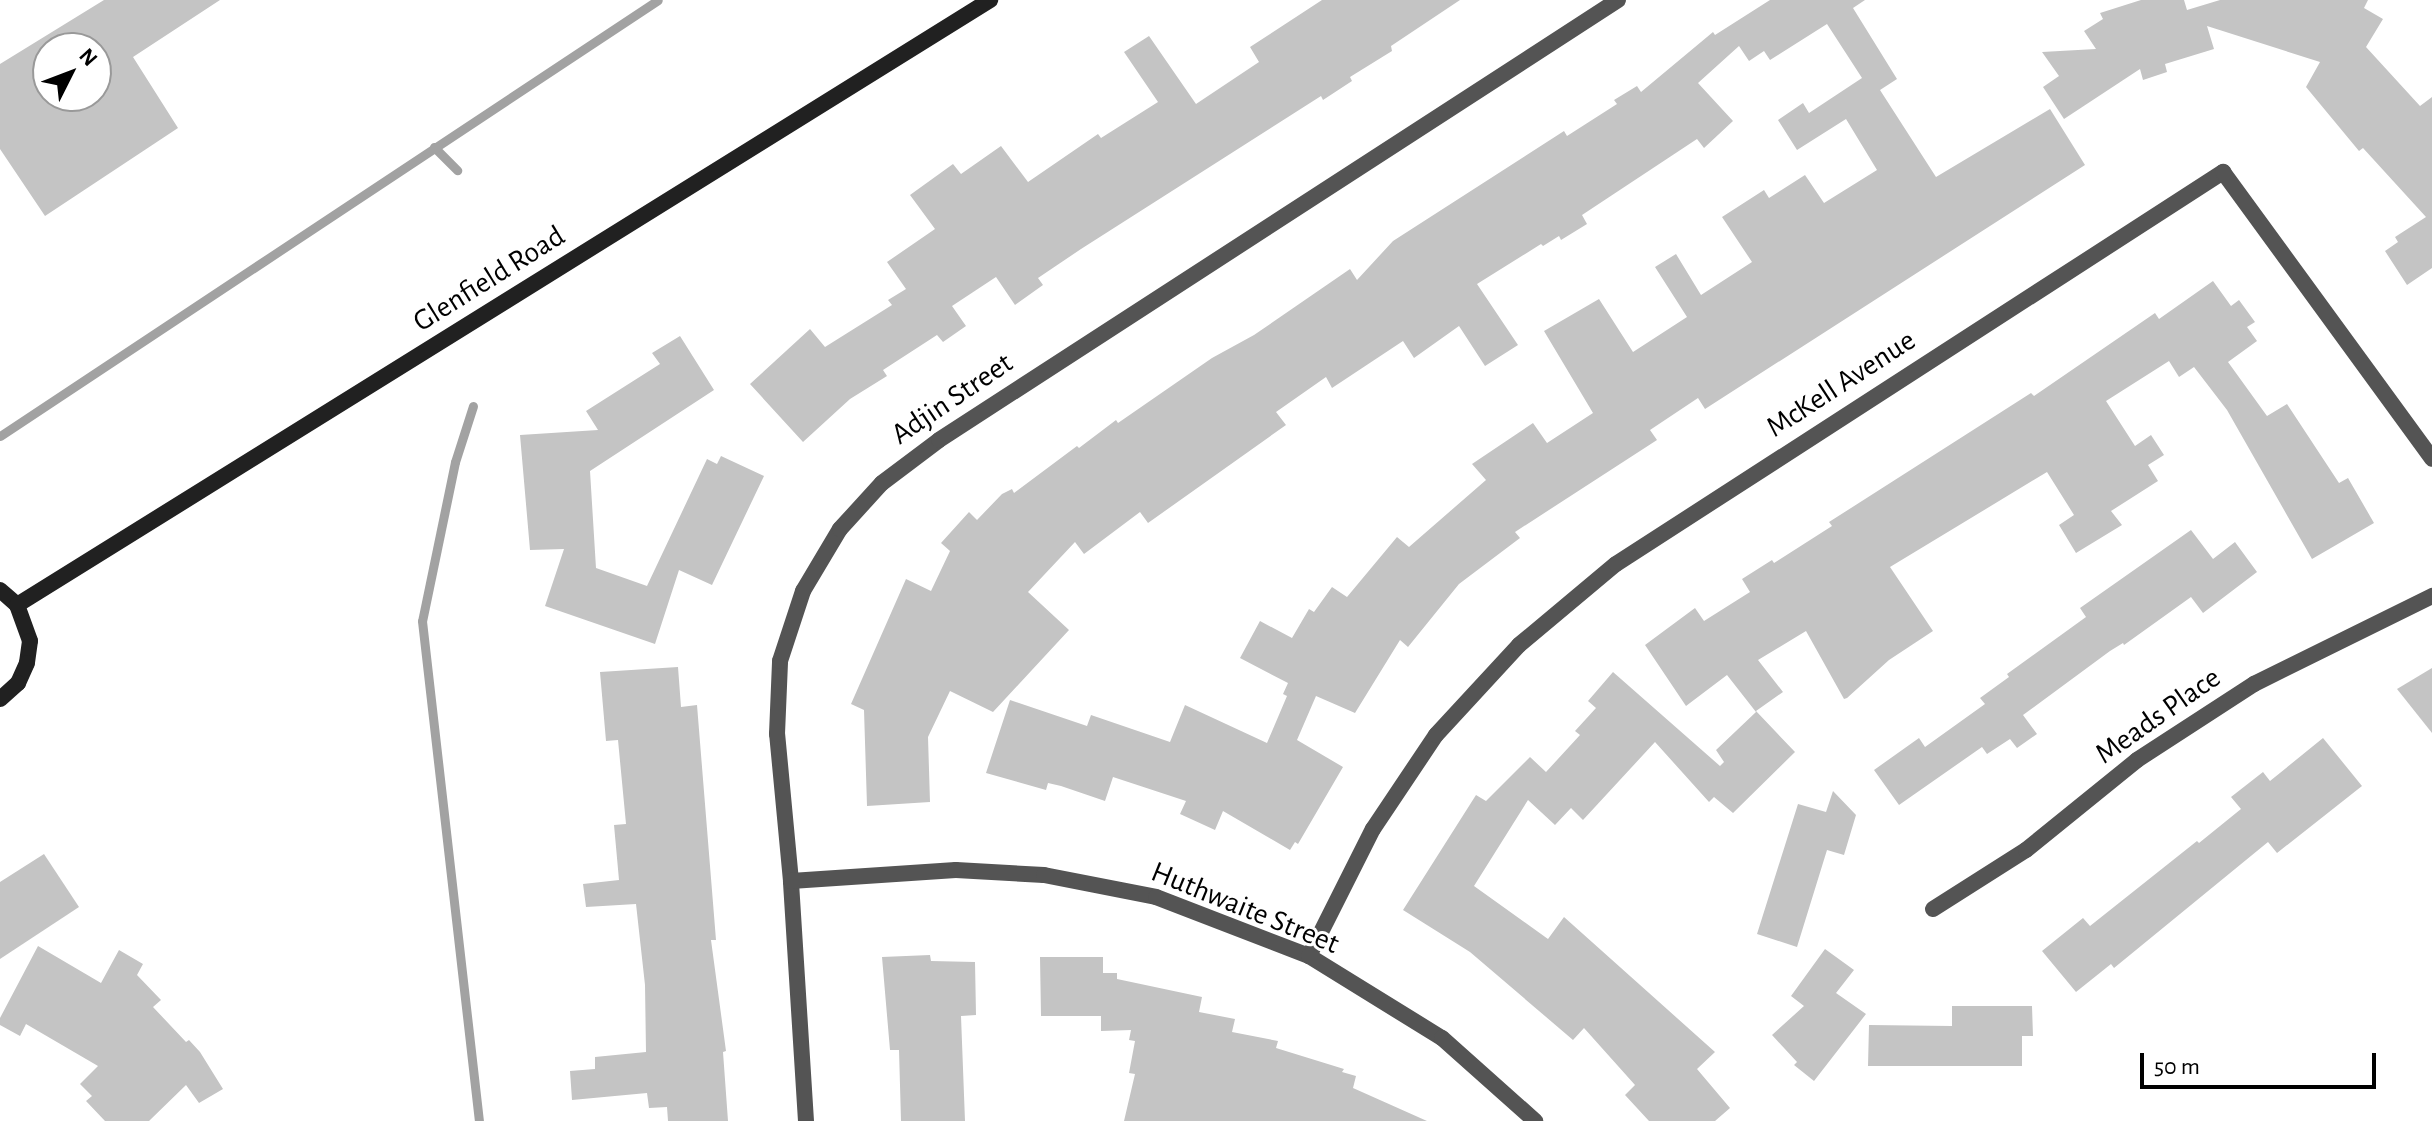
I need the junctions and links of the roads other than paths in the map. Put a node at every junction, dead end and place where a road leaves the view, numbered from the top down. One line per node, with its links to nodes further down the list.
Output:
1 (990, 0): 6 (main road, Glenfield Road)
2 (1618, 0): 8 (street, Adjin Street)
3 (2432, 459): 10 (street, McKell Avenue)
4 (0, 590): 6 (main road)
5 (2432, 596): 9 (street, Meads Place)
6 (17, 605): 7 (main road)
7 (0, 699)
8 (791, 881): 10 (street, Huthwaite Street); 11 (street, Adjin Street)
9 (1933, 909)
10 (1309, 956): 12 (street, Huthwaite Street)
11 (806, 1121)
12 (1535, 1121)

